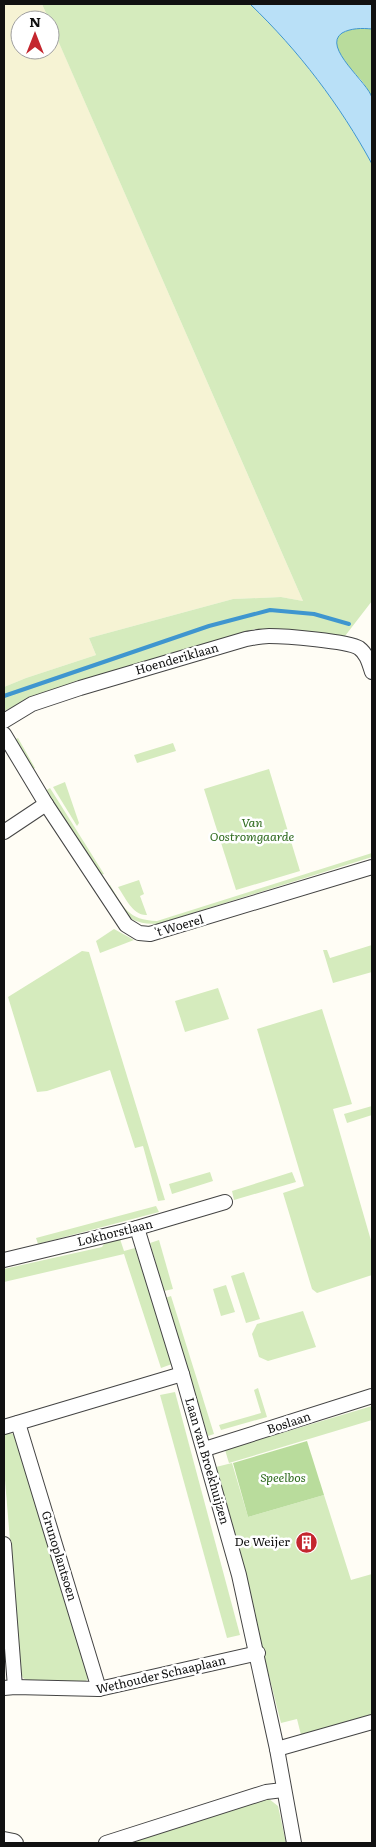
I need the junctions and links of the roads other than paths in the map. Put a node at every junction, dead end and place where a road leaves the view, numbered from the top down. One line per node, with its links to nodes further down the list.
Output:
1 (372, 672): 2 (street, Hoenderiklaan)
2 (4, 721)
3 (4, 734): 4 (street, 't Woerel)
4 (46, 804): 5 (street); 6 (street, 't Woerel)
5 (4, 832)
6 (372, 867)
7 (225, 1202): 8 (street, Lokhorstlaan)
8 (136, 1228): 9 (street, Lokhorstlaan); 10 (street, Laan van Broekhuijzen)
9 (4, 1260)
10 (182, 1374): 12 (street); 14 (street, Laan van Broekhuijzen)
11 (372, 1396): 14 (street, Boslaan)
12 (18, 1423): 13 (street); 18 (street, Grunoplantsoen)
13 (4, 1427)
14 (204, 1449): 16 (street, Laan van Broekhuijzen)
15 (4, 1544): 17 (street)
16 (258, 1653): 18 (street, Wethouder Schaaplaan); 20 (street, Laan van Broekhuijzen)
17 (9, 1687): 18 (street, Wethouder Schaaplaan)
18 (99, 1690)
19 (372, 1722): 20 (street)
20 (278, 1749): 21 (street, Laan van Broekhuijzen)
21 (283, 1790): 24 (street); 25 (street, Laan van Broekhuijzen)
22 (4, 1839): 23 (street)
23 (16, 1843)
24 (106, 1843)
25 (294, 1843)

